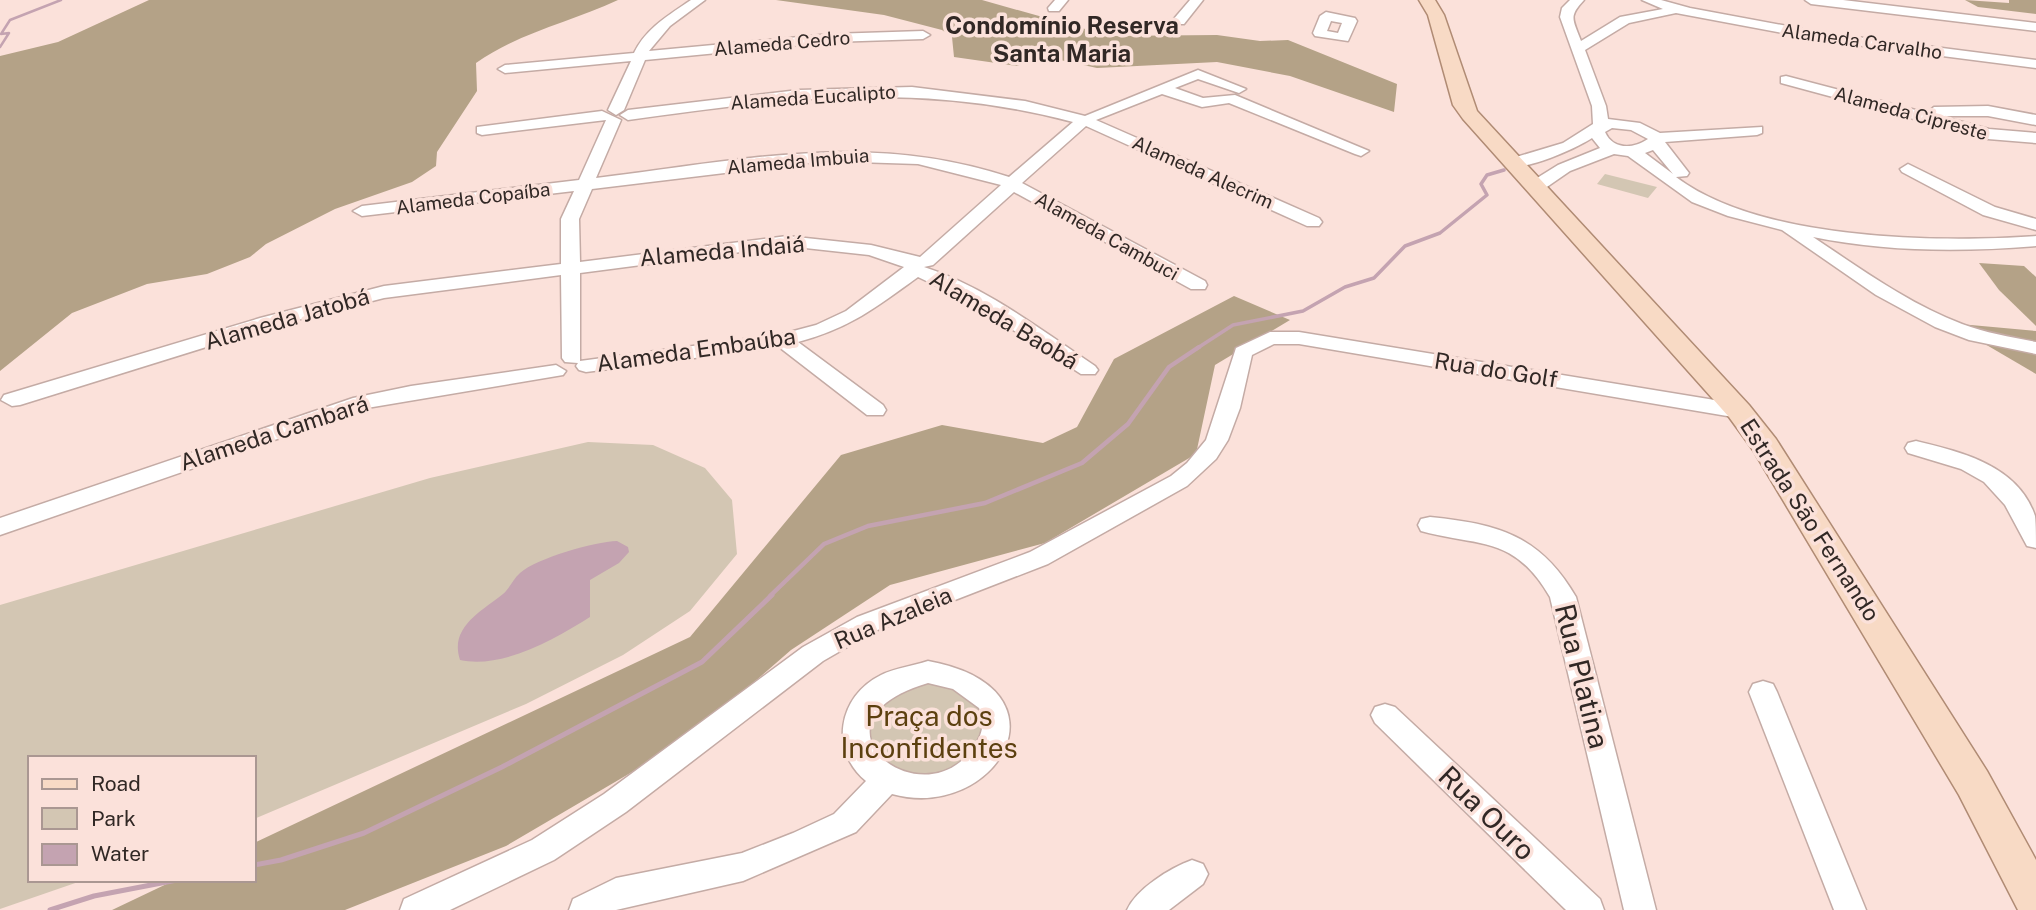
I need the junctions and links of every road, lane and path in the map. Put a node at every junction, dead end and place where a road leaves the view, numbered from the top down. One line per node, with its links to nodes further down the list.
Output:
1 (699, 0): 17 (street)
2 (1197, 0): 11 (street)
3 (1334, 0): 10 (street)
4 (1427, 0): 38 (main road, Estrada São Fernando)
5 (1441, 0): 38 (main road, Estrada São Fernando)
6 (1578, 0): 14 (street)
7 (1648, 0): 9 (street)
8 (1811, 0): 12 (street)
9 (1663, 8): 15 (street, Alameda Carvalho); 18 (street, Alameda Carvalho)
10 (1326, 16)
11 (1179, 21)
12 (2036, 27)
13 (923, 35): 17 (street, Alameda Cedro)
14 (1572, 35): 15 (street); 16 (street)
15 (1593, 38): 16 (street, Alameda Carvalho)
16 (1577, 49): 23 (street)
17 (641, 56): 19 (street, Alameda Cedro); 25 (street)
18 (2036, 64)
19 (505, 69)
20 (1786, 80): 24 (street, Alameda Cipreste)
21 (1160, 88): 22 (street, Alameda Embaúba); 27 (street, Alameda Embaúba); 36 (street)
22 (1239, 89)
23 (1599, 106): 28 (street); 29 (street)
24 (1910, 113): 26 (street); 32 (street, Alameda Cipreste)
25 (615, 115): 27 (street, Alameda Eucalipto); 30 (street, Alameda Eucalipto); 41 (street)
26 (2036, 120)
27 (1086, 122): 40 (street, Alameda Embaúba); 44 (street, Alameda Alecrim)
28 (1635, 125): 29 (street); 33 (street)
29 (1600, 126): 34 (street); 35 (street)
30 (482, 130)
31 (1757, 130): 33 (street)
32 (2036, 138)
33 (1657, 140): 37 (street); 45 (street)
34 (1569, 146): 35 (street); 38 (street)
35 (1609, 147): 37 (street); 42 (street)
36 (1361, 150)
37 (1632, 152): 45 (street)
38 (1505, 156): 42 (main road, Estrada São Fernando)
39 (1908, 169): 46 (street)
40 (1012, 184): 41 (street, Alameda Imbuia); 49 (street, Alameda Embaúba); 51 (street, Alameda Cambuci)
41 (583, 185): 43 (street, Alameda Copaíba); 50 (street)
42 (1535, 187): 59 (main road, Estrada São Fernando)
43 (362, 211)
44 (1313, 222)
45 (1783, 222): 47 (street); 48 (street); 54 (street)
46 (2036, 225)
47 (2036, 231)
48 (2036, 241)
49 (919, 266): 50 (street, Alameda Indaiá); 52 (street, Alameda Embaúba); 56 (street, Alameda Baobá)
50 (569, 268): 55 (street); 57 (street, Alameda Jatobá)
51 (1198, 285)
52 (783, 340): 55 (street, Alameda Embaúba); 58 (street)
53 (1253, 345): 59 (street, Rua do Golf); 69 (street, Rua Azaleia)
54 (2036, 348)
55 (571, 365): 62 (street, Alameda Cambará)
56 (1087, 370)
57 (12, 400)
58 (875, 410)
59 (1739, 411): 68 (main road, Estrada São Fernando)
60 (1916, 448): 63 (street)
61 (1430, 525): 73 (street, Rua Platina)
62 (0, 527)
63 (2036, 540)
64 (1763, 692): 74 (street)
65 (1385, 715): 72 (street, Rua Ouro)
66 (887, 780): 66 (street); 70 (street)
67 (1192, 874): 71 (street)
68 (2036, 901)
69 (416, 910)
70 (585, 910)
71 (1143, 910)
72 (1588, 910)
73 (1640, 910)
74 (1850, 910)

